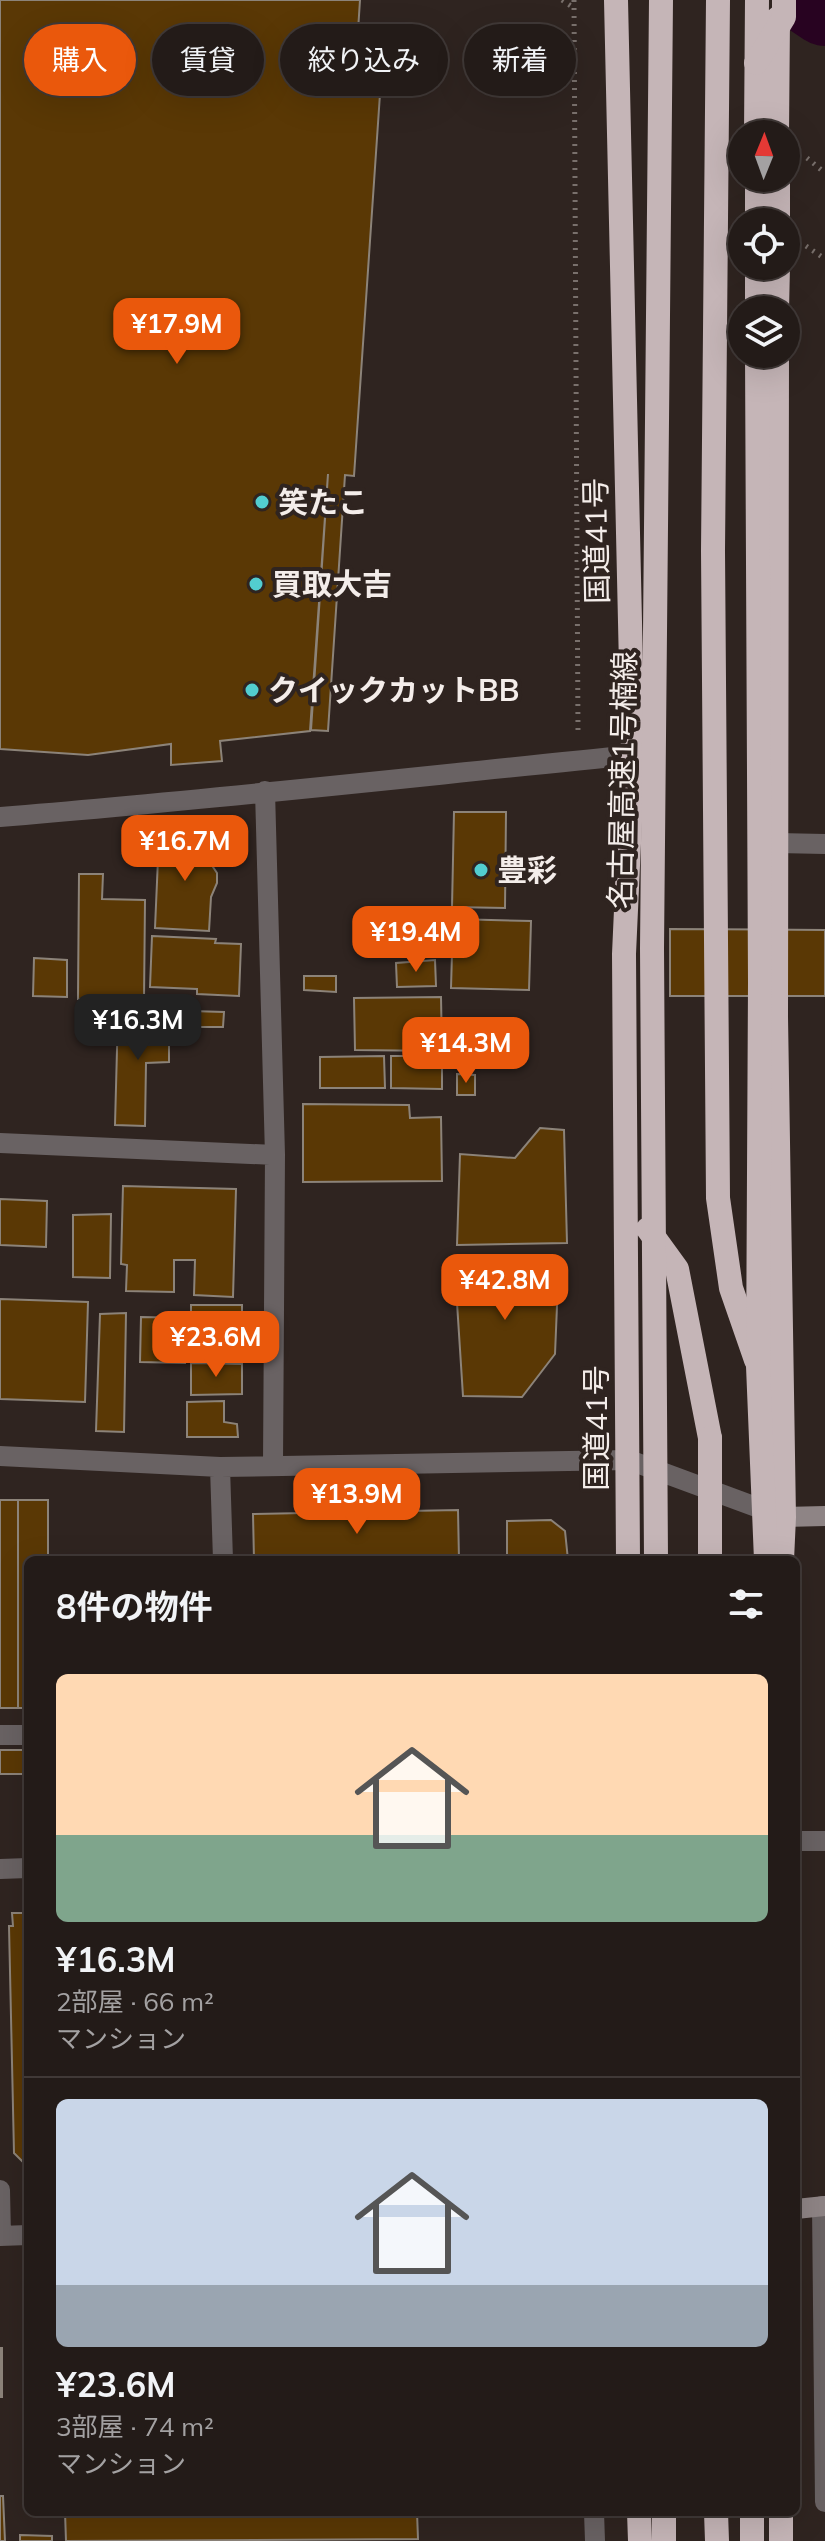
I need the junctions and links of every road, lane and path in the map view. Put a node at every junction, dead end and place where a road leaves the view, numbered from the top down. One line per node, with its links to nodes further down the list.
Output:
1 (562, 0): 7 (path)
2 (574, 0): 7 (path)
3 (661, 0): 32 (highway, 名古屋高速1号楠線, bridge)
4 (718, 0): 23 (highway)
5 (757, 0): 9 (highway)
6 (781, 0): 9 (highway, bridge); 11 (highway, bridge)
7 (574, 8): 15 (path)
8 (616, 10): 14 (highway, 国道41号)
9 (756, 63): 10 (highway)
10 (756, 120)
11 (777, 120)
12 (757, 368): 23 (highway, bridge)
13 (777, 368): 18 (highway)
14 (633, 755): 15 (street); 20 (highway, 国道41号)
15 (578, 761): 16 (street)
16 (265, 791): 17 (street); 22 (street)
17 (0, 817)
18 (777, 843): 19 (street); 29 (highway)
19 (825, 844)
20 (624, 954): 25 (highway, 国道41号); 33 (highway, bridge)
21 (0, 1143): 22 (street)
22 (275, 1155): 26 (street)
23 (758, 1366): 34 (highway, bridge)
24 (0, 1456): 27 (street)
25 (629, 1460): 26 (street); 29 (street); 31 (highway, 国道41号)
26 (273, 1464): 27 (street)
27 (220, 1467): 30 (street)
28 (825, 1516): 29 (street)
29 (784, 1517): 35 (highway)
30 (223, 1556)
31 (628, 1556)
32 (656, 1556)
33 (710, 1556)
34 (766, 1556)
35 (782, 1556)
36 (0, 1735): 37 (street)
37 (24, 1735)
38 (800, 1841): 39 (street)
39 (825, 1841)
40 (24, 1868): 41 (street)
41 (0, 1869)
42 (0, 2190): 46 (street)
43 (824, 2206): 44 (street); 47 (street)
44 (800, 2209)
45 (24, 2235): 46 (street)
46 (0, 2236)
47 (825, 2502)
48 (594, 2516): 54 (street)
49 (639, 2516): 55 (highway)
50 (664, 2516): 56 (highway)
51 (716, 2516): 57 (highway)
52 (752, 2516): 58 (highway)
53 (781, 2516): 59 (highway)
54 (595, 2541)
55 (640, 2541)
56 (664, 2541)
57 (717, 2541)
58 (752, 2541)
59 (781, 2541)

